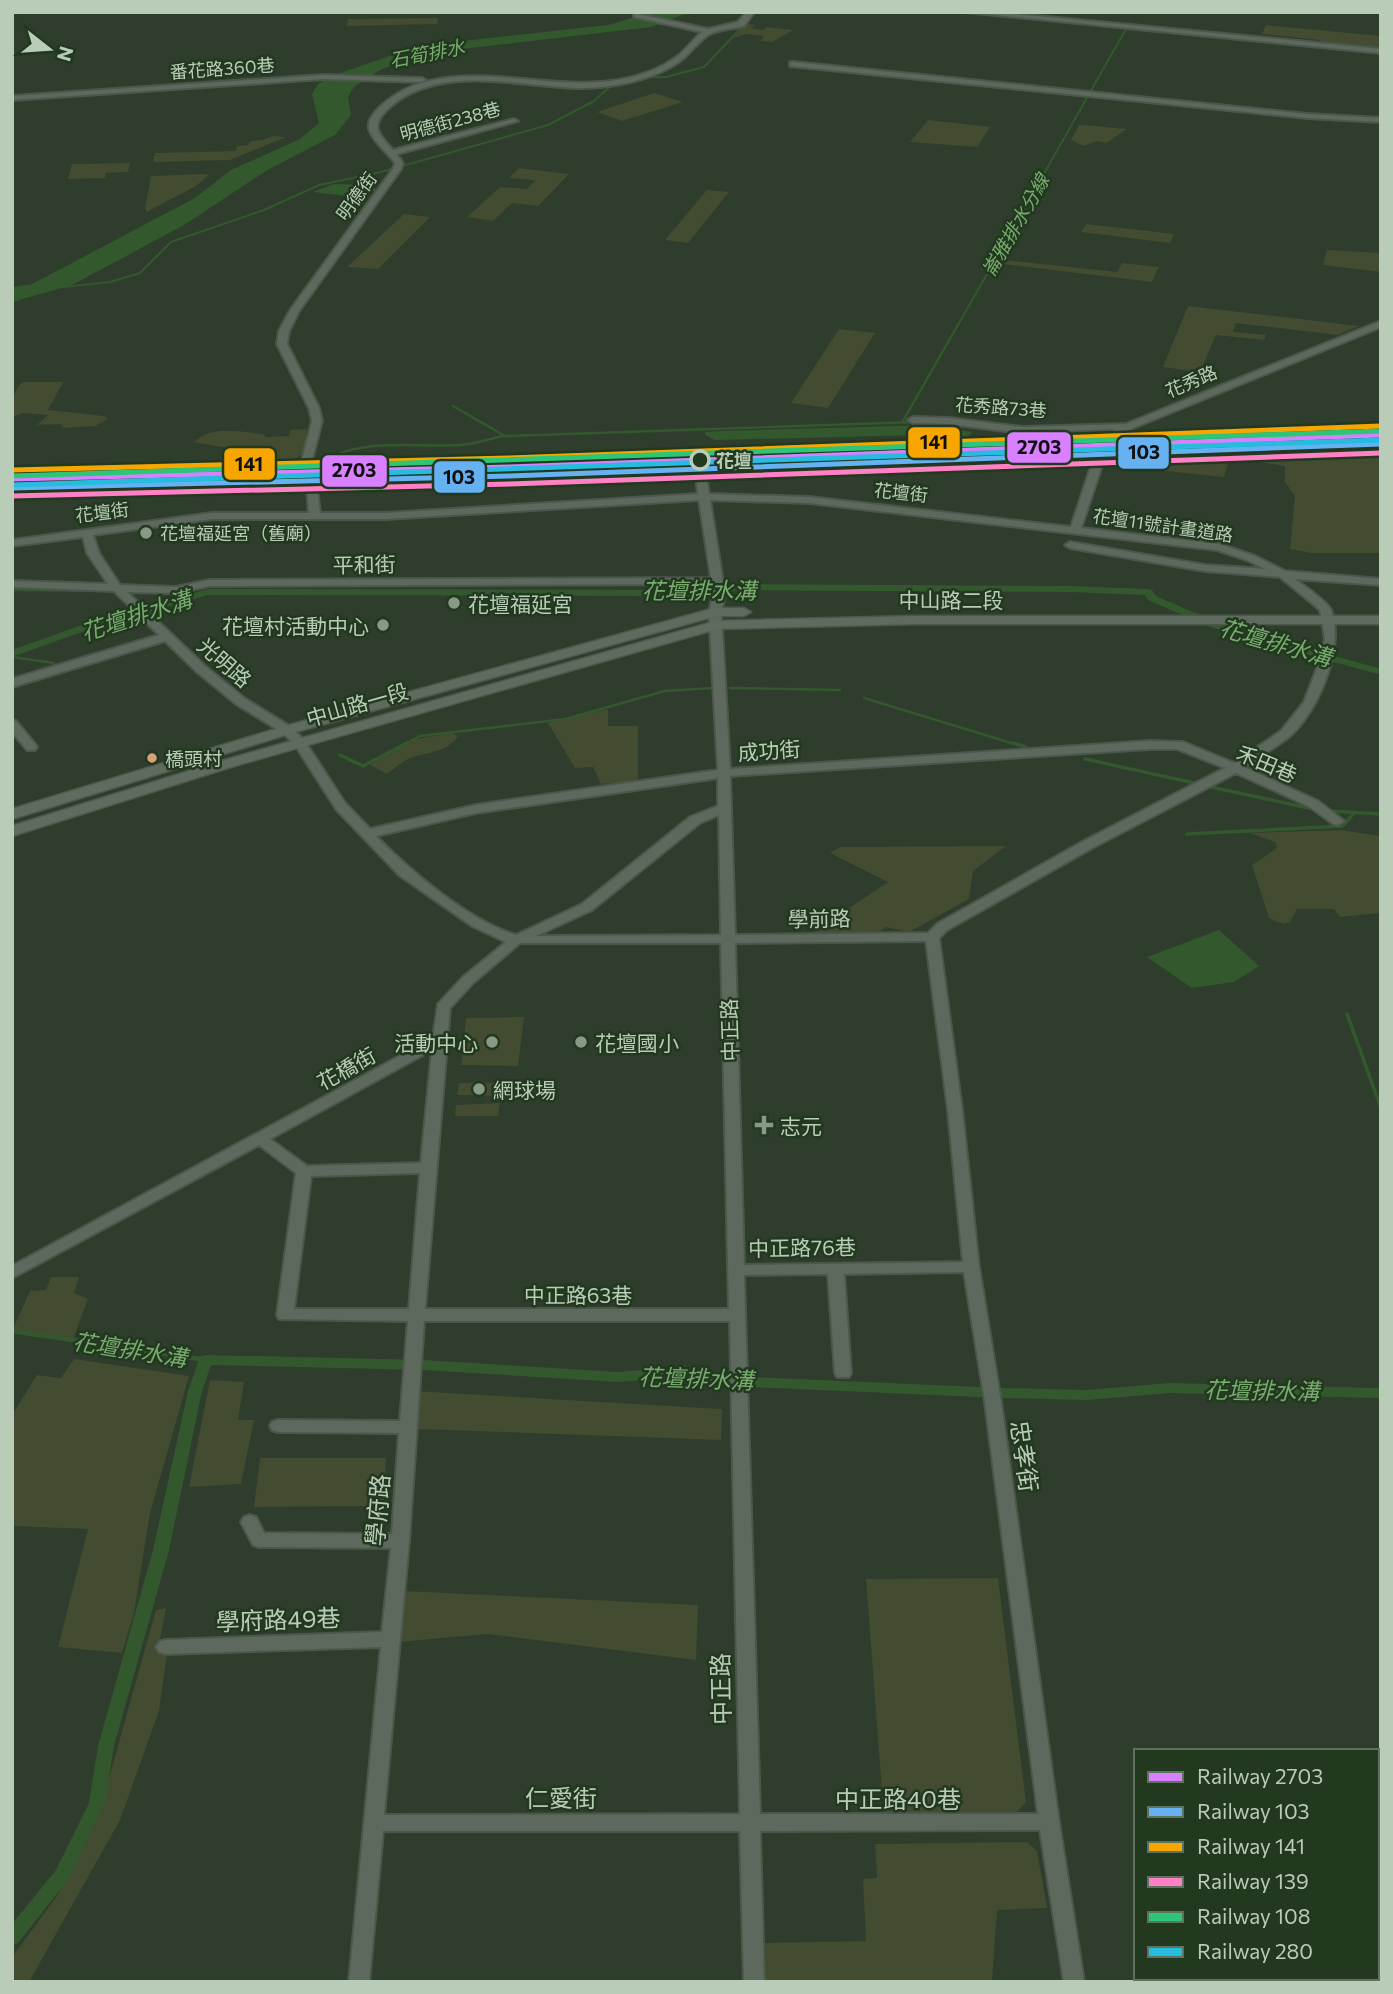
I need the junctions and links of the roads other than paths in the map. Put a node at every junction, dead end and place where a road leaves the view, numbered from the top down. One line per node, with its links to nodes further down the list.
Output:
1 (750, 12): 4 (street, 明德街)
2 (969, 12): 5 (street)
3 (637, 15): 4 (street)
4 (710, 32): 7 (street, 明德街)
5 (1381, 51)
6 (793, 64): 9 (street)
7 (434, 81): 8 (street, 番花路360巷); 11 (street, 明德街)
8 (12, 98)
9 (1381, 120)
10 (514, 121): 11 (street, 明德街238巷)
11 (393, 153): 17 (street, 明德街)
12 (1381, 324): 14 (street, 花秀路)
13 (913, 419): 14 (street, 花秀路73巷)
14 (1129, 426): 18 (street, 花秀路)
15 (701, 477): 16 (street, 中正路)
16 (704, 497): 17 (street, 花壇街); 18 (street, 花壇街); 26 (street, 中正路)
17 (315, 517): 19 (street, 花壇街)
18 (1075, 530): 22 (street, 花壇11號計畫道路)
19 (87, 531): 20 (street, 花壇街); 25 (street, 光明路)
20 (12, 543)
21 (1070, 545): 22 (street)
22 (1284, 575): 23 (street); 29 (street)
23 (1381, 582)
24 (12, 584): 25 (street, 平和街)
25 (115, 586): 26 (street, 平和街); 32 (street, 光明路)
26 (718, 588): 30 (street, 中正路)
27 (1381, 610): 29 (main road, 中山路二段)
28 (1190, 614): 29 (main road, 中山路二段); 29 (main road, 中山路二段); 30 (main road, 中山路二段); 30 (main road, 中山路二段)
29 (1327, 615): 31 (main road, 中山路二段); 39 (street)
30 (715, 618): 35 (main road, 中山路一段); 36 (main road, 中山路一段); 40 (street, 中正路)
31 (1381, 620)
32 (169, 636): 33 (street); 35 (street, 光明路)
33 (12, 683)
34 (12, 724): 38 (street)
35 (287, 730): 36 (street, 光明路); 42 (main road, 中山路一段)
36 (300, 743): 44 (main road, 中山路一段); 45 (street, 學前路)
37 (1178, 745): 39 (street, 禾田巷); 40 (street, 成功街)
38 (31, 747)
39 (1233, 769): 43 (street, 禾田巷); 46 (street)
40 (724, 773): 41 (street, 中正路); 45 (street, 成功街)
41 (725, 808): 47 (street); 48 (street, 中正路)
42 (12, 814)
43 (1338, 821)
44 (12, 831)
45 (366, 834): 47 (street, 學前路)
46 (932, 937): 48 (street, 學前路); 53 (street, 忠孝街)
47 (516, 940): 48 (street, 學前路); 49 (street)
48 (726, 941): 55 (street, 中正路)
49 (438, 1041): 50 (street, 花橋街); 51 (street, 學府路)
50 (261, 1139): 52 (street); 56 (street, 花橋街)
51 (428, 1168): 52 (street); 57 (street, 學府路)
52 (304, 1171): 57 (street, 中正路63巷)
53 (971, 1267): 54 (street, 中正路76巷); 66 (street, 忠孝街)
54 (836, 1268): 55 (street, 中正路76巷); 59 (street)
55 (737, 1270): 58 (street, 中正路)
56 (12, 1273)
57 (418, 1315): 58 (street, 中正路63巷); 61 (street, 學府路)
58 (738, 1315): 68 (street, 中正路)
59 (844, 1373)
60 (278, 1426): 61 (street)
61 (408, 1427): 63 (street, 學府路)
62 (250, 1522): 63 (street)
63 (400, 1541): 64 (street, 學府路)
64 (391, 1639): 65 (street, 學府路49巷); 67 (street, 學府路)
65 (166, 1647)
66 (1049, 1822): 68 (street, 中正路40巷); 71 (street, 忠孝街)
67 (374, 1823): 68 (street, 仁愛街); 69 (street, 學府路)
68 (748, 1823): 70 (street, 中正路)
69 (359, 1982)
70 (754, 1982)
71 (1074, 1982)

